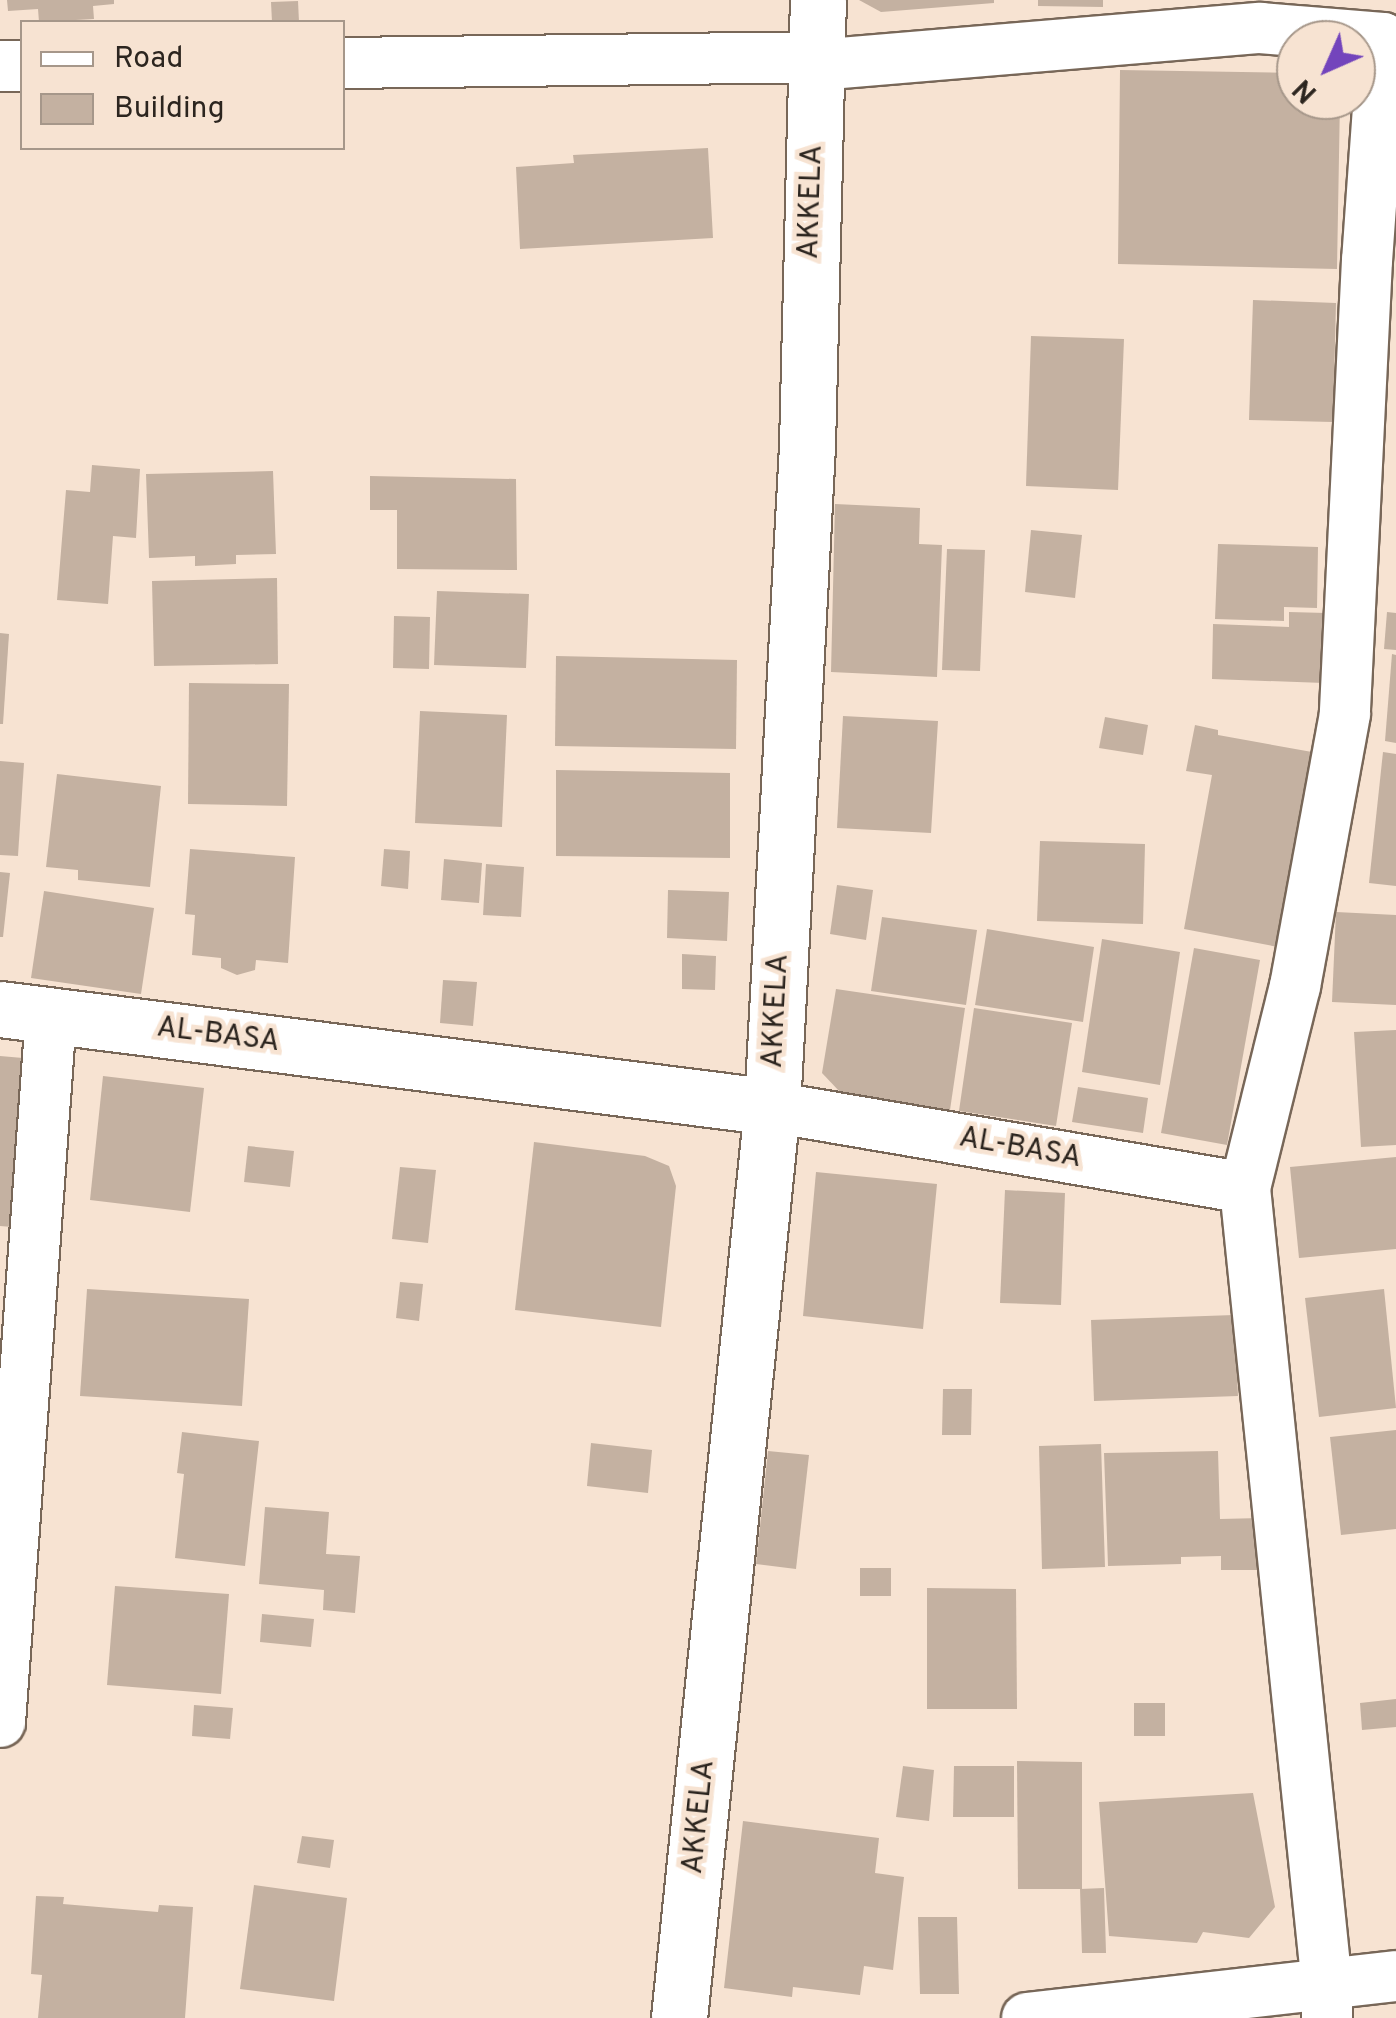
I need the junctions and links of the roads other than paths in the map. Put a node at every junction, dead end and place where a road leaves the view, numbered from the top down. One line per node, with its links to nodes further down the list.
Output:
1 (818, 0): 2 (street, AKKELA)
2 (816, 61): 3 (street); 5 (street, AKKELA); 6 (street)
3 (345, 62)
4 (26, 1012): 5 (street, AL-BASA); 7 (street)
5 (772, 1107): 6 (street, AL-BASA); 10 (street, AKKELA)
6 (1245, 1188): 9 (street)
7 (0, 1722)
8 (1396, 1976): 9 (street)
9 (1327, 2001): 11 (street)
10 (679, 2018)
11 (1027, 2018)

